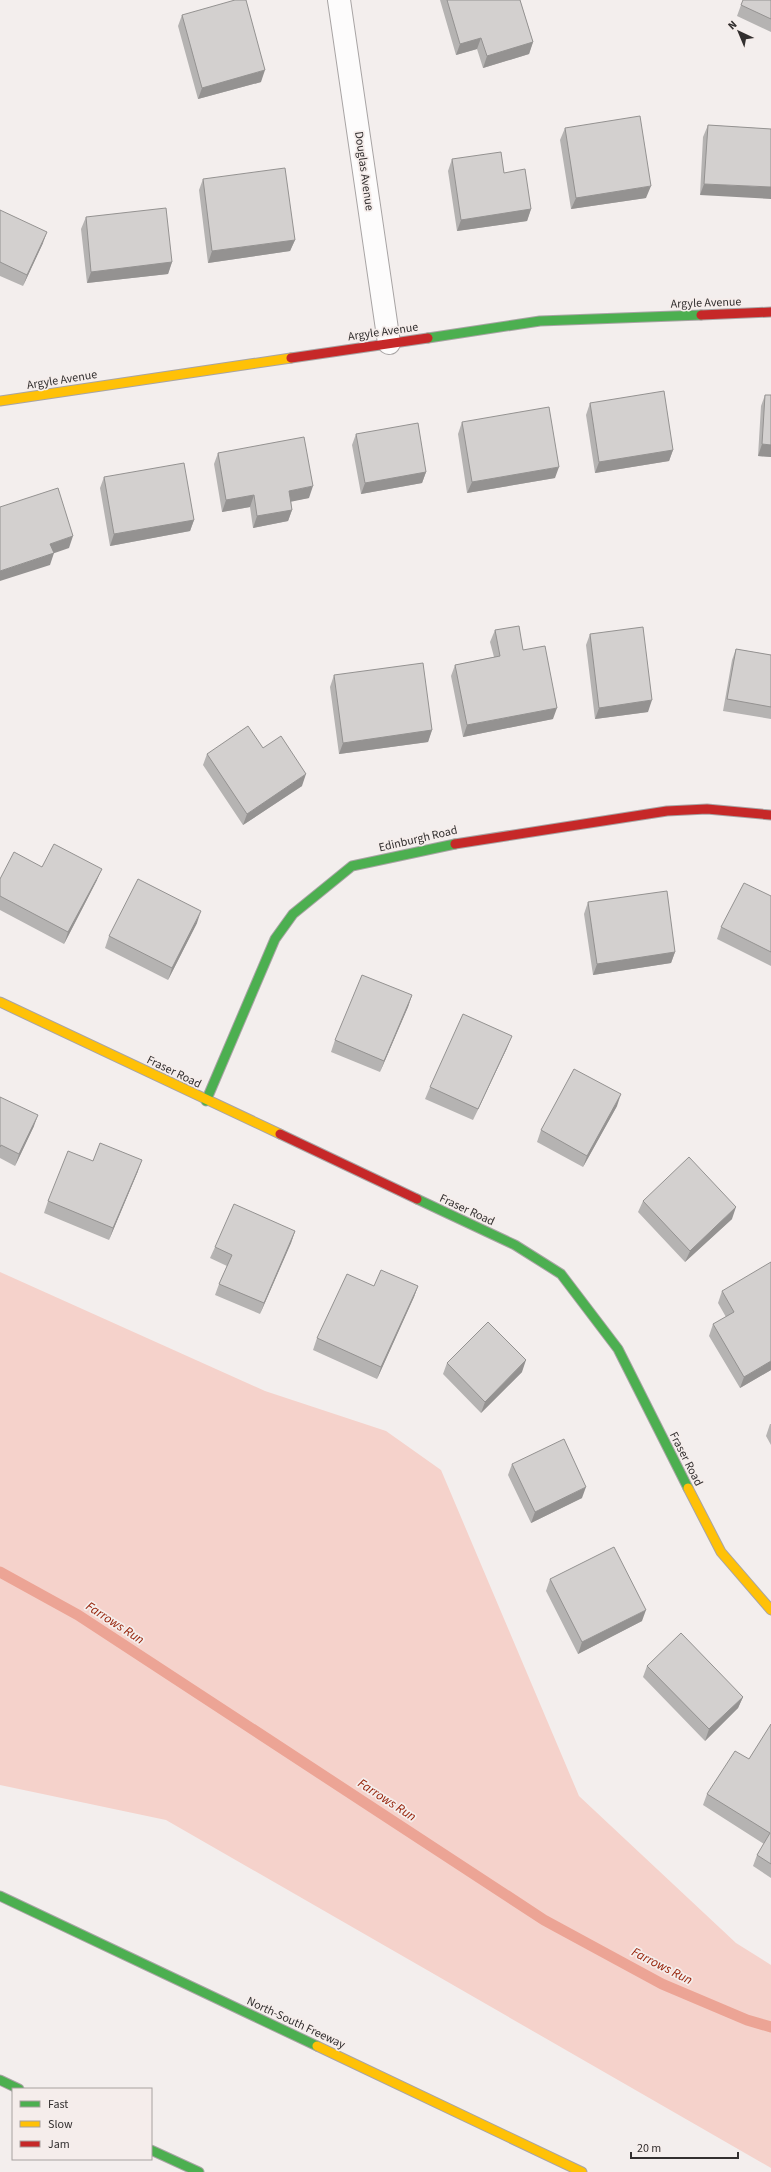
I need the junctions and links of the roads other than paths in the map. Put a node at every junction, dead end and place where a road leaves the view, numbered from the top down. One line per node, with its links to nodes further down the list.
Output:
1 (339, 0): 3 (street, Douglas Avenue)
2 (771, 312): 3 (main road, Argyle Avenue)
3 (389, 343): 4 (main road, Argyle Avenue)
4 (0, 401)
5 (771, 815): 7 (main road, Edinburgh Road)
6 (0, 1002): 7 (main road, Fraser Road)
7 (206, 1101): 8 (main road, Fraser Road)
8 (771, 1610)
9 (0, 1896): 14 (main road, North-South Freeway)
10 (0, 2080): 11 (main road)
11 (17, 2088)
12 (152, 2150): 13 (main road)
13 (199, 2172)
14 (582, 2172)

